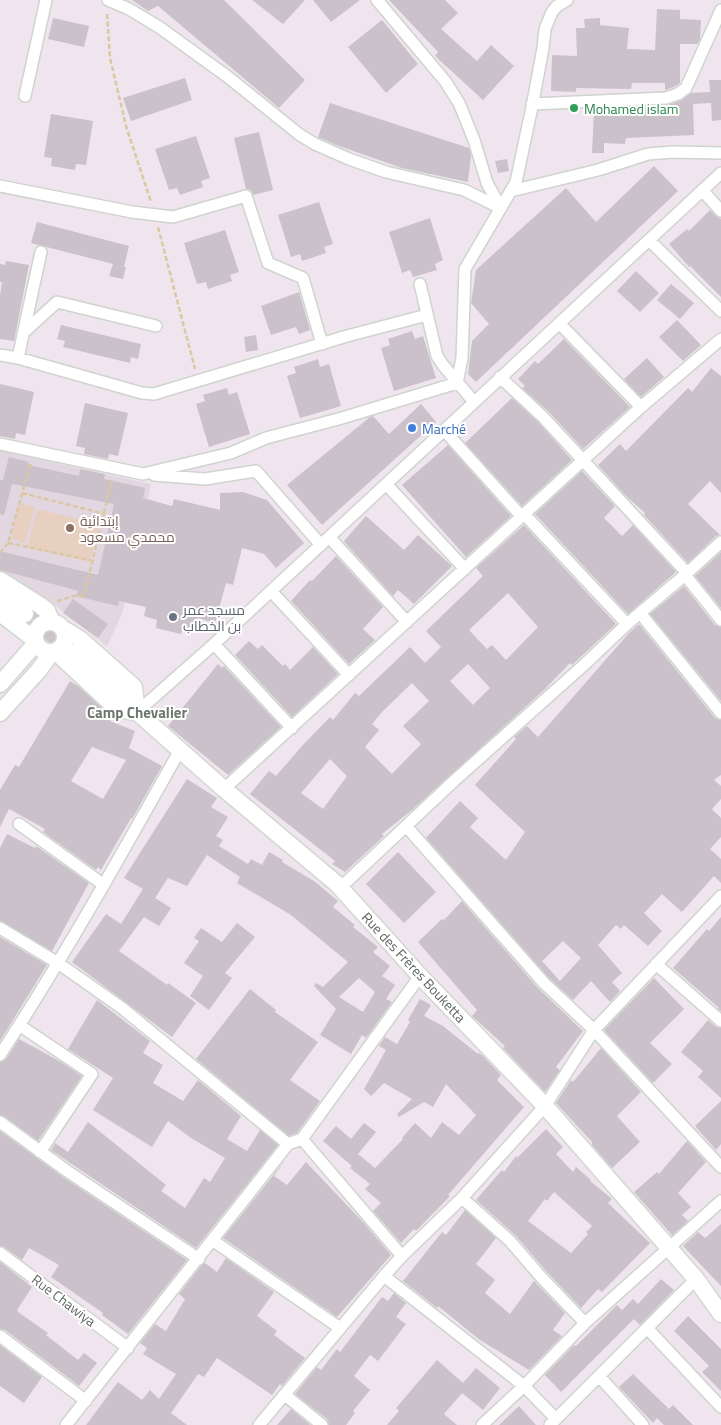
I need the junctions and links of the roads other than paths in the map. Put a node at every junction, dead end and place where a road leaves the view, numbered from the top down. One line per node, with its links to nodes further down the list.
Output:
1 (46, 0): 6 (street)
2 (377, 0): 13 (street)
3 (560, 2): 7 (street)
4 (108, 5): 13 (street)
5 (721, 10): 7 (street)
6 (25, 96)
7 (532, 104): 12 (street)
8 (721, 153): 12 (street)
9 (721, 173): 11 (street)
10 (0, 186): 24 (street)
11 (702, 190): 14 (street); 15 (street)
12 (510, 192): 13 (street)
13 (501, 208): 28 (street)
14 (721, 211)
15 (649, 240): 18 (street); 20 (street)
16 (41, 252): 22 (street)
17 (420, 284): 19 (street)
18 (721, 311)
19 (427, 315): 24 (street); 28 (street)
20 (559, 323): 27 (street); 30 (street)
21 (156, 326): 22 (street)
22 (23, 333): 26 (street)
23 (721, 339): 30 (street)
24 (322, 344): 26 (street)
25 (0, 355): 26 (street)
26 (18, 358)
27 (500, 377): 29 (street); 33 (street)
28 (457, 383): 29 (street); 34 (street)
29 (474, 402): 31 (street)
30 (641, 408): 33 (street)
31 (444, 430): 35 (street); 36 (street)
32 (0, 444): 34 (street)
33 (583, 460): 36 (street); 40 (street)
34 (143, 474): 37 (street)
35 (386, 484): 37 (street); 39 (street)
36 (524, 516): 39 (street); 49 (street)
37 (325, 541): 42 (street); 48 (street)
38 (721, 542): 40 (street)
39 (465, 569): 48 (street)
40 (686, 574): 45 (street); 47 (street)
41 (0, 580): 50 (main road)
42 (271, 591): 52 (street); 55 (street)
43 (0, 596): 46 (main road)
44 (0, 613): 51 (main road)
45 (640, 613): 49 (street); 59 (street)
46 (25, 614)
47 (721, 620)
48 (407, 622): 55 (street)
49 (627, 624): 64 (street)
50 (57, 625): 51 (main road); 53 (main road); 57 (main road)
51 (35, 642): 53 (main road); 56 (main road)
52 (214, 644): 57 (street); 60 (street)
53 (54, 652): 57 (main road); 58 (main road)
54 (74, 652): 57 (main road, Rue des Frères Bouketta)
55 (349, 675): 60 (street)
56 (0, 684)
57 (137, 712): 61 (main road, Rue des Frères Bouketta)
58 (0, 713)
59 (721, 713)
60 (292, 728): 62 (street)
61 (180, 750): 62 (main road, Rue des Frères Bouketta); 65 (street)
62 (224, 789): 66 (main road, Rue des Frères Bouketta)
63 (19, 824): 65 (street)
64 (406, 826): 66 (street); 74 (street)
65 (104, 884): 69 (street)
66 (340, 888): 71 (main road, Rue des Frères Bouketta)
67 (721, 896): 70 (street)
68 (0, 928): 69 (street)
69 (58, 963): 73 (street); 79 (street)
70 (656, 964): 72 (street); 74 (street)
71 (420, 976): 76 (main road, Rue des Frères Bouketta); 78 (street)
72 (721, 1021)
73 (20, 1025): 75 (street); 80 (street)
74 (594, 1030): 76 (street); 81 (street)
75 (0, 1055)
76 (545, 1106): 82 (street); 85 (main road, Rue des Frères Bouketta)
77 (0, 1122): 80 (street)
78 (302, 1139): 79 (street); 87 (street)
79 (288, 1144): 84 (street)
80 (40, 1152): 88 (street)
81 (721, 1167)
82 (462, 1198): 87 (street); 92 (street)
83 (721, 1201): 85 (street)
84 (212, 1240): 88 (street); 93 (street)
85 (669, 1248): 90 (main road, Rue des Frères Bouketta); 92 (street)
86 (0, 1253): 96 (street, Rue Chawiya)
87 (402, 1256): 89 (street)
88 (199, 1259): 96 (street)
89 (384, 1276): 93 (street); 98 (street)
90 (696, 1279): 91 (main road, Rue des Frères Bouketta); 94 (street)
91 (721, 1314)
92 (585, 1323): 98 (street)
93 (340, 1328): 99 (street)
94 (647, 1328): 97 (street); 101 (street)
95 (0, 1336): 100 (street)
96 (128, 1348): 100 (street)
97 (599, 1376): 102 (street); 107 (street)
98 (524, 1386): 102 (street); 106 (street)
99 (285, 1395): 104 (street); 105 (street)
100 (86, 1401): 103 (street)
101 (721, 1407)
102 (553, 1422)
103 (66, 1425)
104 (259, 1425)
105 (322, 1425)
106 (482, 1425)
107 (644, 1425)

